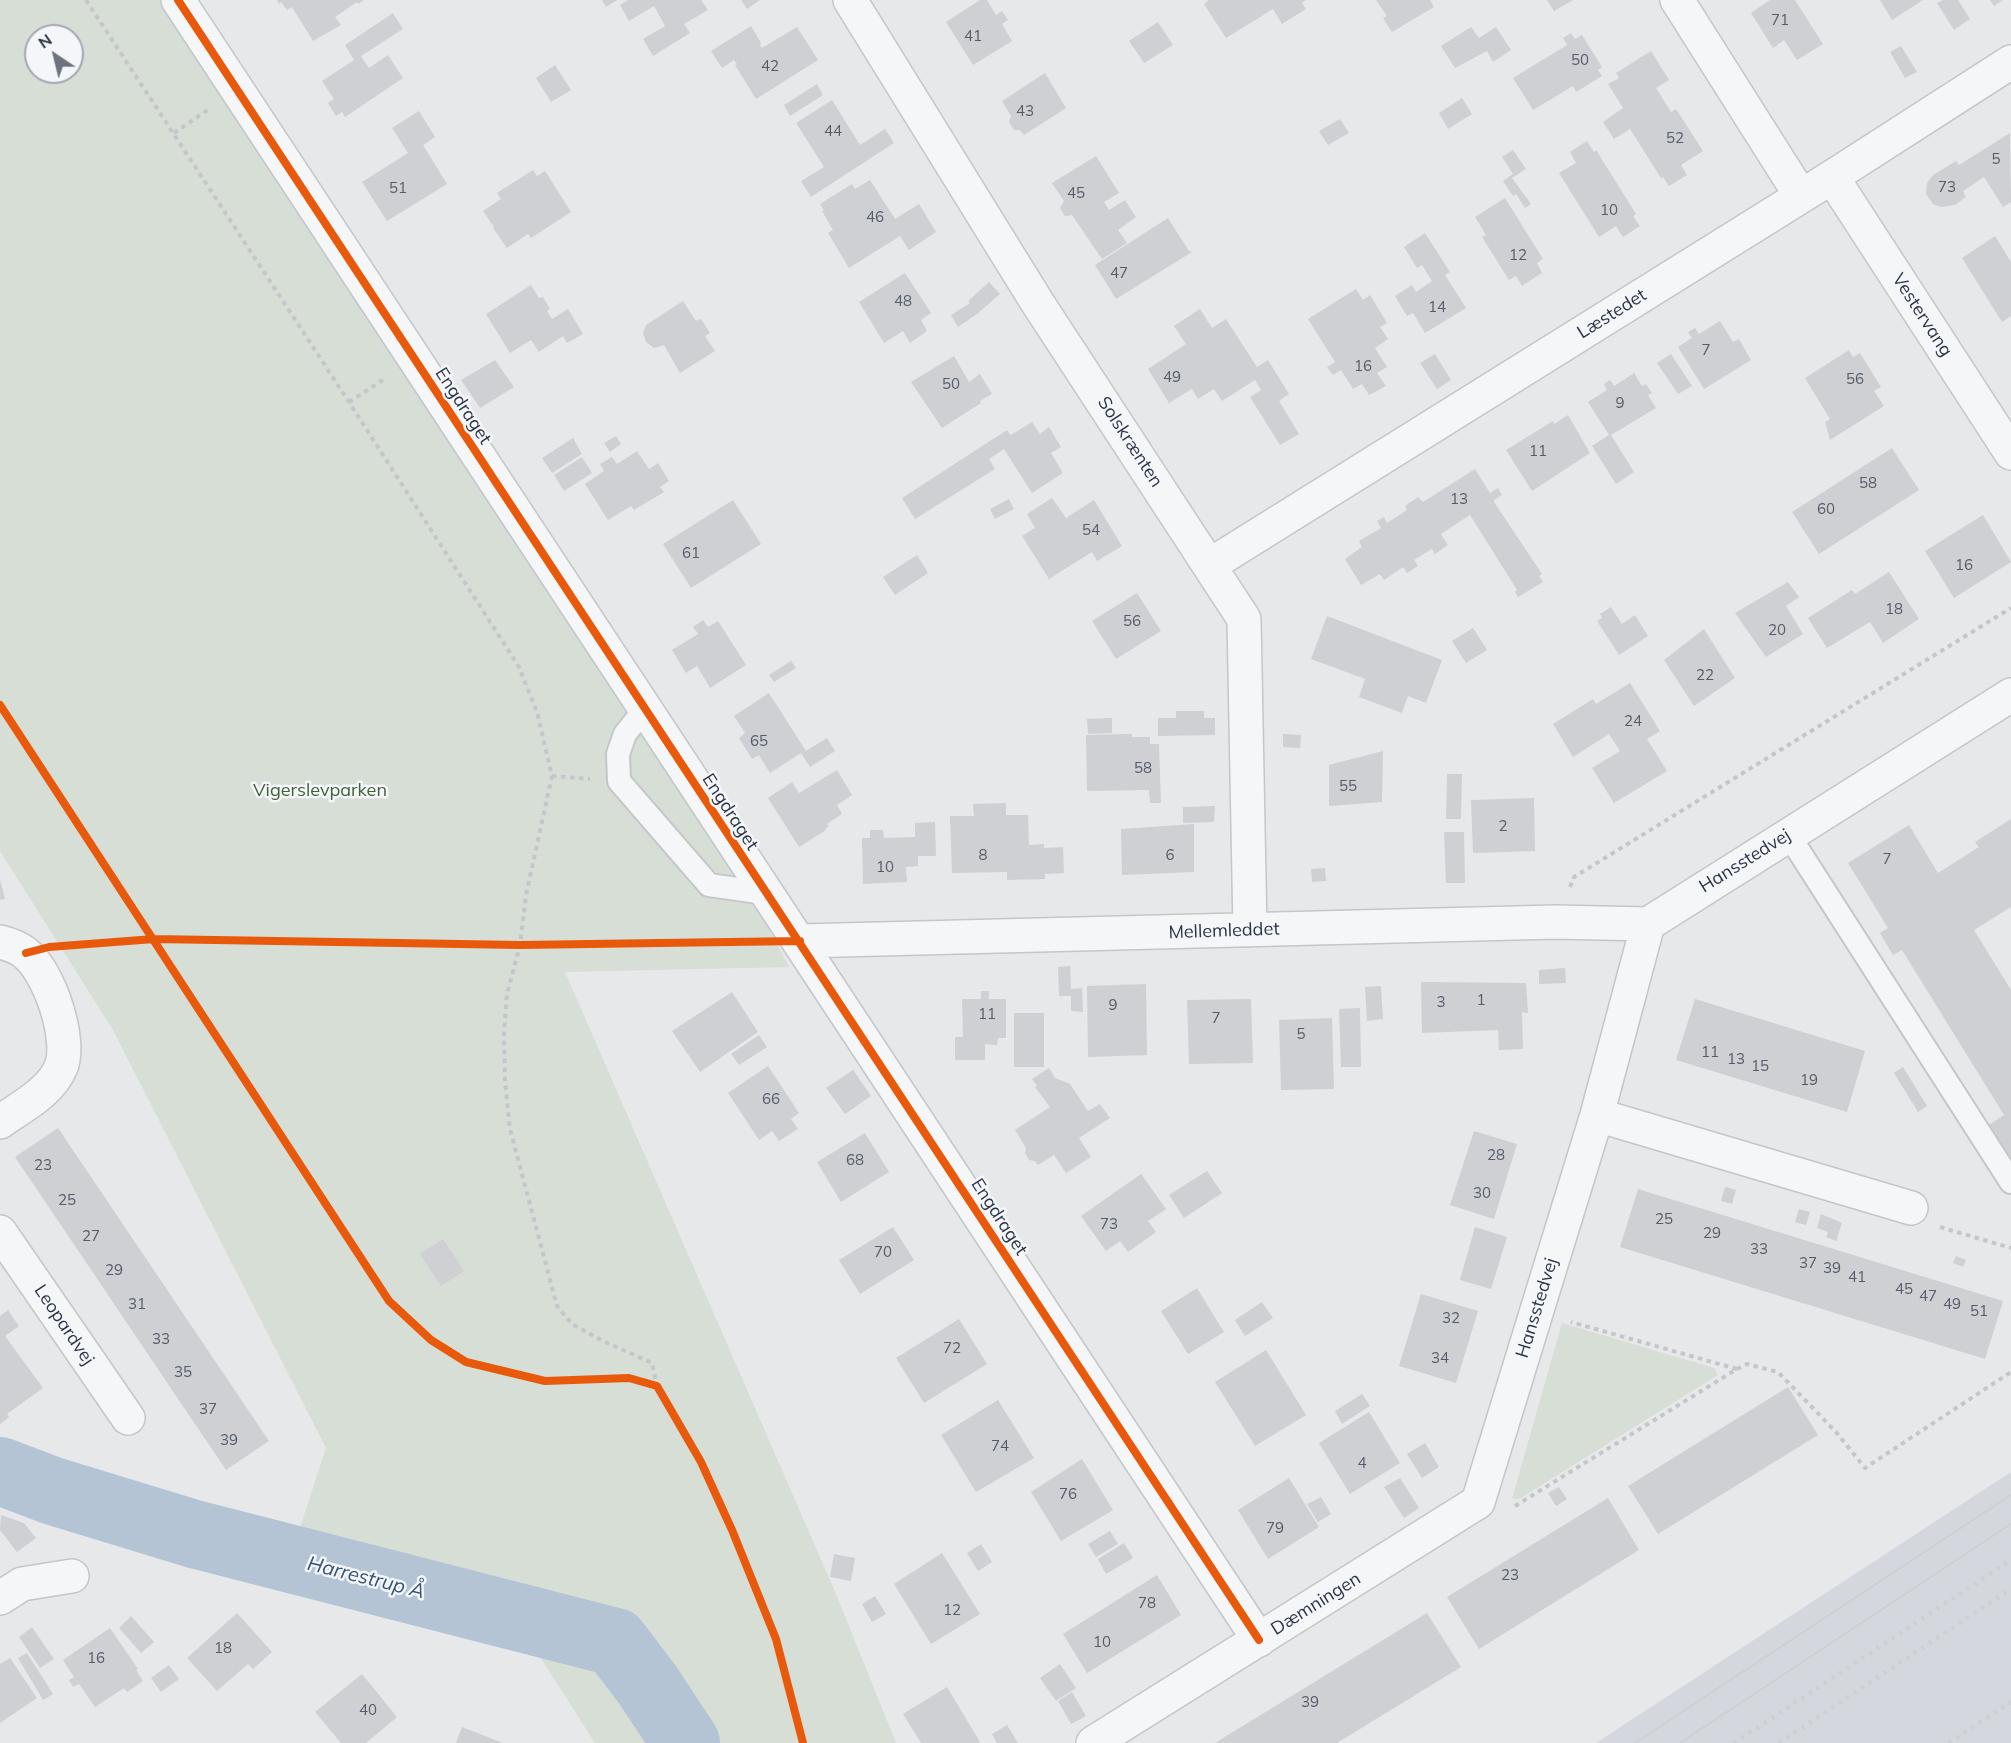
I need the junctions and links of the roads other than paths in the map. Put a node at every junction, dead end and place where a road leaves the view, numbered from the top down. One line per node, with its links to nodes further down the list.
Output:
1 (178, 0): 10 (street, Engdraget)
2 (850, 0): 8 (street, Solskrænten)
3 (1677, 0): 6 (street)
4 (2011, 62): 5 (street, Læstedet)
5 (1832, 177): 6 (street, Læstedet); 7 (street, Vestervang)
6 (1801, 196): 8 (street, Læstedet)
7 (2011, 453)
8 (1210, 565): 14 (street, Solskrænten)
9 (2011, 695): 11 (street, Hansstedvej)
10 (645, 709): 12 (street, Engdraget); 12 (lane)
11 (1788, 834): 13 (street, Hansstedvej); 19 (lane)
12 (765, 893): 15 (street, Engdraget)
13 (1648, 924): 14 (street, Mellemleddet); 17 (street, Hansstedvej)
14 (1250, 930): 15 (street, Mellemleddet)
15 (800, 940): 26 (street, Engdraget)
16 (0, 942): 18 (street)
17 (1597, 1115): 20 (street); 23 (street, Hansstedvej)
18 (0, 1122)
19 (2011, 1182)
20 (1911, 1208)
21 (0, 1232): 22 (street, Leopardvej)
22 (128, 1418)
23 (1478, 1502): 26 (street, Dæmningen)
24 (72, 1576): 25 (street)
25 (0, 1598)
26 (1259, 1640): 27 (street, Dæmningen)
27 (1093, 1743)

